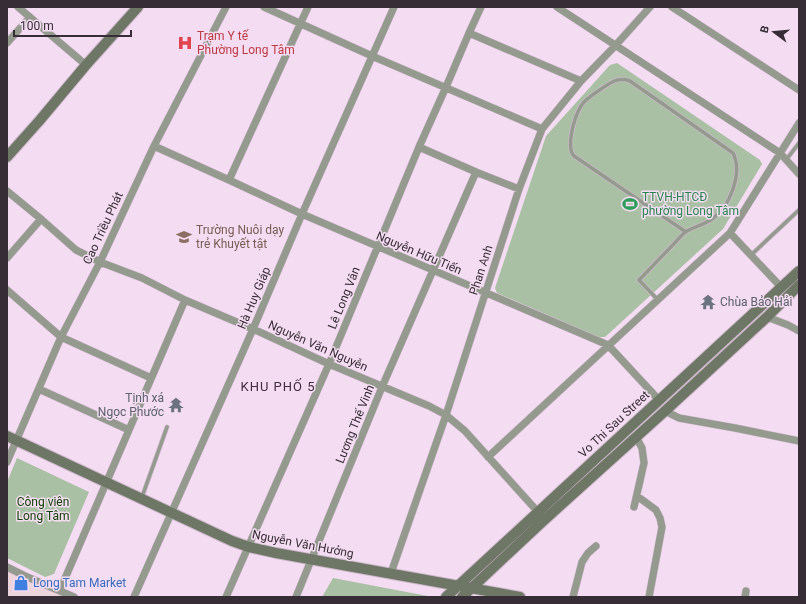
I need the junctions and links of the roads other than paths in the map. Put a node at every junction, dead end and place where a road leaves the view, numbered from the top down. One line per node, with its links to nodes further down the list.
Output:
1 (18, 7): 11 (street)
2 (138, 7): 17 (main road)
3 (226, 7): 24 (street, Cao Triều Phát)
4 (264, 7): 12 (street)
5 (308, 7): 12 (street)
6 (394, 7): 16 (street, Hà Huy Giáp)
7 (481, 7): 13 (street, Lê Long Vân)
8 (557, 7): 15 (street)
9 (650, 7): 15 (street, Phan Anh)
10 (672, 7): 20 (street)
11 (30, 17): 14 (street); 17 (street)
12 (301, 24): 16 (street); 31 (street)
13 (468, 33): 18 (street); 19 (street, Lê Long Vân)
14 (7, 43)
15 (616, 46): 18 (street, Phan Anh); 26 (street)
16 (372, 56): 19 (street); 35 (street, Hà Huy Giáp)
17 (86, 65): 27 (main road)
18 (581, 81): 22 (street, Phan Anh)
19 (446, 87): 22 (street); 25 (street, Lê Long Vân)
20 (799, 90)
21 (799, 123): 26 (street)
22 (542, 129): 32 (street, Phan Anh)
23 (799, 142): 28 (lane)
24 (154, 146): 31 (street, Nguyễn Hữu Tiến); 42 (street, Cao Triều Phát)
25 (420, 147): 29 (street); 39 (street, Lê Long Vân)
26 (780, 153): 28 (street); 38 (street)
27 (7, 157)
28 (786, 160): 30 (street)
29 (476, 172): 32 (street); 43 (street, Lương Thế Vinh)
30 (799, 174)
31 (230, 180): 35 (street, Nguyễn Hữu Tiến)
32 (519, 189): 48 (street, Phan Anh)
33 (7, 191): 36 (street, Nguyễn Văn Nguyễn)
34 (799, 210): 40 (lane)
35 (302, 214): 39 (street, Nguyễn Hữu Tiến); 52 (street, Hà Huy Giáp)
36 (41, 219): 41 (street); 42 (street, Nguyễn Văn Nguyễn)
37 (686, 232): 37 (lane); 50 (lane)
38 (730, 233): 40 (street); 50 (street)
39 (377, 246): 43 (street, Nguyễn Hữu Tiến); 56 (street, Lê Long Vân)
40 (751, 255): 46 (street)
41 (7, 258)
42 (100, 262): 49 (street, Nguyễn Văn Nguyễn); 54 (street, Cao Triều Phát)
43 (433, 271): 48 (street, Nguyễn Hữu Tiến); 58 (street, Lương Thế Vinh)
44 (799, 271): 46 (main road, Vo Thi Sau Street)
45 (799, 285): 51 (main road, Vo Thi Sau Street)
46 (781, 287): 60 (main road, Vo Thi Sau Street)
47 (7, 290): 54 (street)
48 (486, 293): 55 (street, Nguyễn Hữu Tiến); 62 (street, Phan Anh)
49 (185, 300): 52 (street, Nguyễn Văn Nguyễn); 57 (street)
50 (658, 300): 55 (street)
51 (768, 317): 53 (street); 61 (main road, Vo Thi Sau Street)
52 (254, 329): 56 (street, Nguyễn Văn Nguyễn); 74 (street, Hà Huy Giáp)
53 (799, 331)
54 (61, 337): 57 (street); 59 (street, Cao Triều Phát)
55 (608, 346): 60 (street, Nguyễn Hữu Tiến); 68 (street)
56 (329, 364): 58 (street, Nguyễn Văn Nguyễn); 77 (street, Lê Long Vân)
57 (151, 378): 64 (street)
58 (382, 387): 62 (street, Nguyễn Văn Nguyễn); 78 (street, Lương Thế Vinh)
59 (39, 389): 64 (street); 66 (street, Cao Triều Phát)
60 (659, 400): 75 (main road, Vo Thi Sau Street)
61 (665, 411): 65 (main road, Vo Thi Sau Street); 67 (street)
62 (446, 415): 68 (street, Nguyễn Văn Nguyễn); 80 (street, Phan Anh)
63 (167, 427): 72 (lane)
64 (129, 430): 70 (street)
65 (636, 437): 71 (street); 82 (main road, Vo Thi Sau Street)
66 (12, 438): 69 (street, Cao Triều Phát); 70 (main road, Nguyễn Văn Hưởng)
67 (799, 441)
68 (488, 457): 75 (street, Nguyễn Văn Nguyễn)
69 (7, 462)
70 (106, 482): 72 (main road, Nguyễn Văn Hưởng); 83 (street)
71 (637, 496): 73 (street); 92 (street)
72 (142, 498): 74 (main road, Nguyễn Văn Hưởng)
73 (634, 507)
74 (172, 512): 77 (main road, Nguyễn Văn Hưởng); 85 (street, Hà Huy Giáp)
75 (538, 512): 81 (main road, Vo Thi Sau Street)
76 (596, 546): 91 (street)
77 (249, 547): 78 (main road, Nguyễn Văn Hưởng); 86 (street, Lê Long Vân)
78 (311, 559): 80 (main road, Nguyễn Văn Hưởng); 87 (street, Lương Thế Vinh)
79 (7, 567): 83 (street)
80 (391, 573): 81 (main road, Nguyễn Văn Hưởng)
81 (457, 586): 82 (main road, Nguyễn Văn Hưởng); 88 (main road, Vo Thi Sau Street)
82 (471, 588): 89 (main road, Vo Thi Sau Street); 90 (main road, Nguyễn Văn Hưởng)
83 (60, 590): 84 (street)
84 (74, 597)
85 (134, 597)
86 (226, 597)
87 (296, 597)
88 (446, 597)
89 (462, 597)
90 (520, 597)
91 (573, 597)
92 (649, 597)

